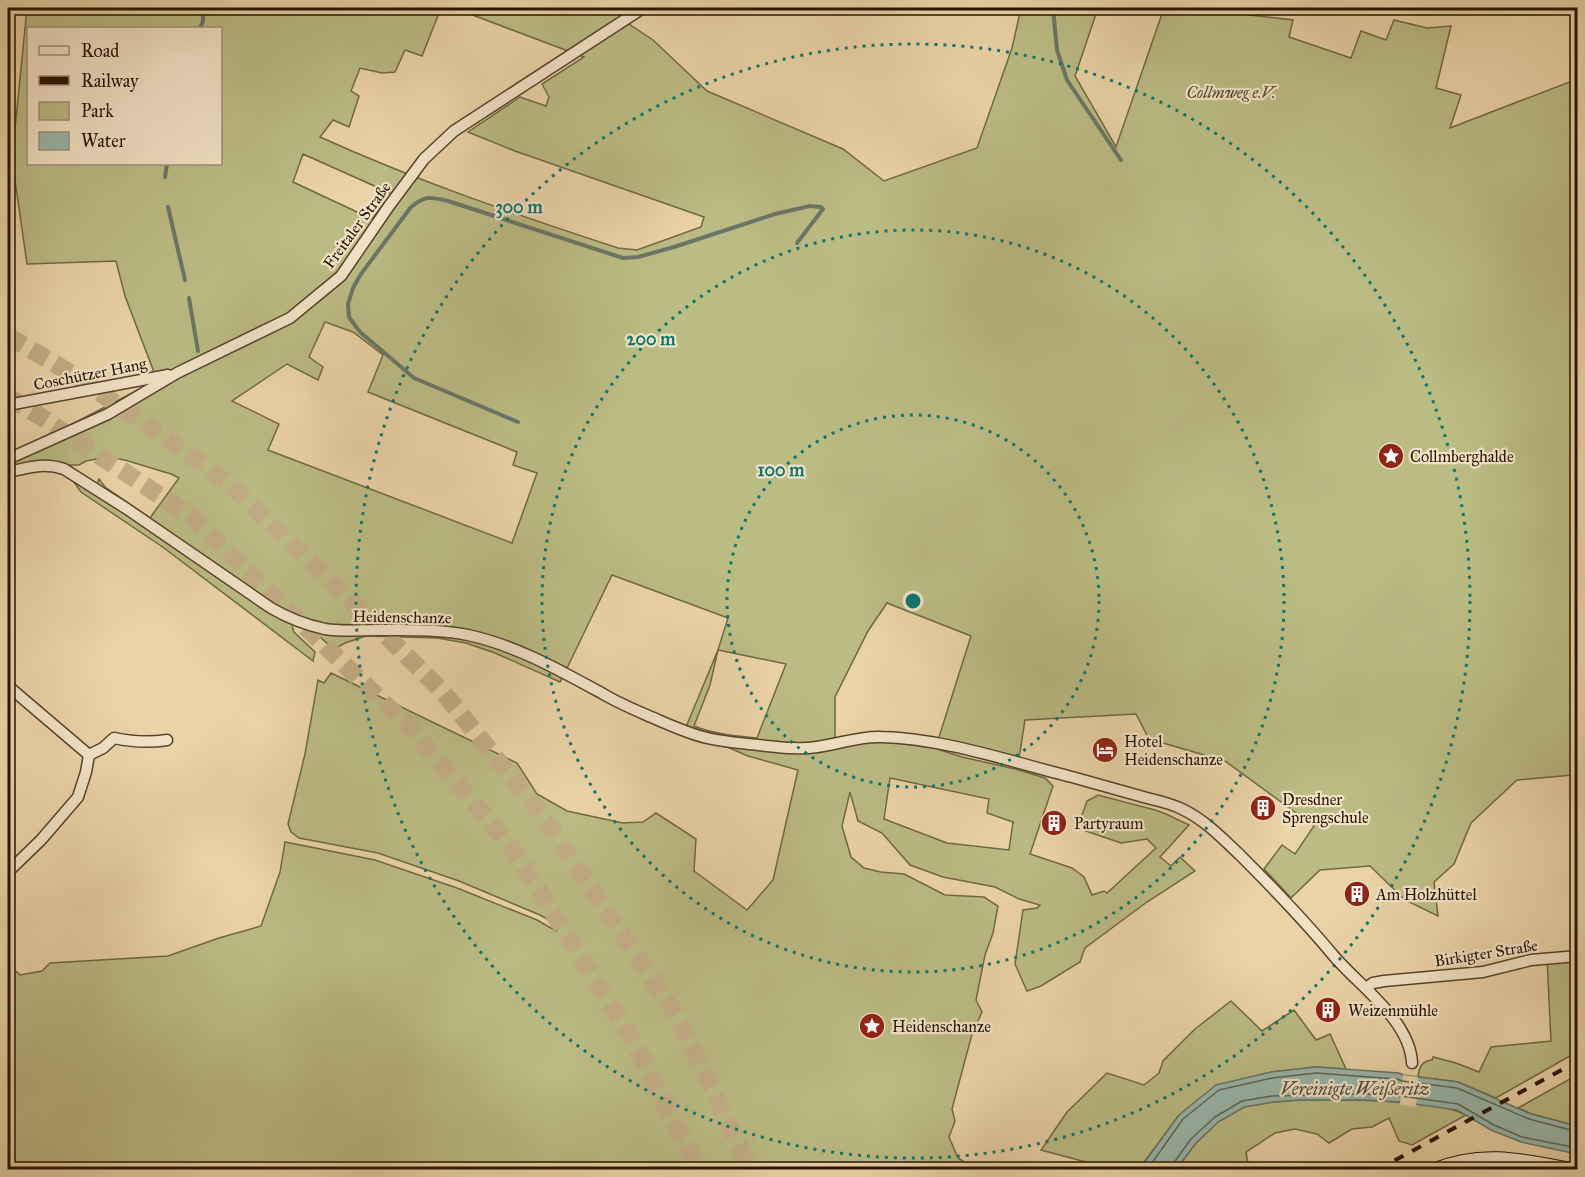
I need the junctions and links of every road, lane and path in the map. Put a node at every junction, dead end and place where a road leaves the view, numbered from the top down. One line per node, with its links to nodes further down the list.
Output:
1 (643, 8): 2 (street, Freitaler Straße)
2 (177, 373): 3 (street, Coschützer Hang); 4 (street, Freitaler Straße)
3 (8, 405)
4 (8, 459)
5 (8, 472): 11 (street, Heidenschanze)
6 (8, 686): 8 (street)
7 (167, 740): 8 (street)
8 (88, 755): 9 (street)
9 (12, 868)
10 (1578, 956): 11 (street, Birkigter Straße)
11 (1366, 988): 12 (street, Heidenschanze)
12 (1412, 1063)
13 (1436, 1170): 14 (main road)
14 (1570, 1170)

